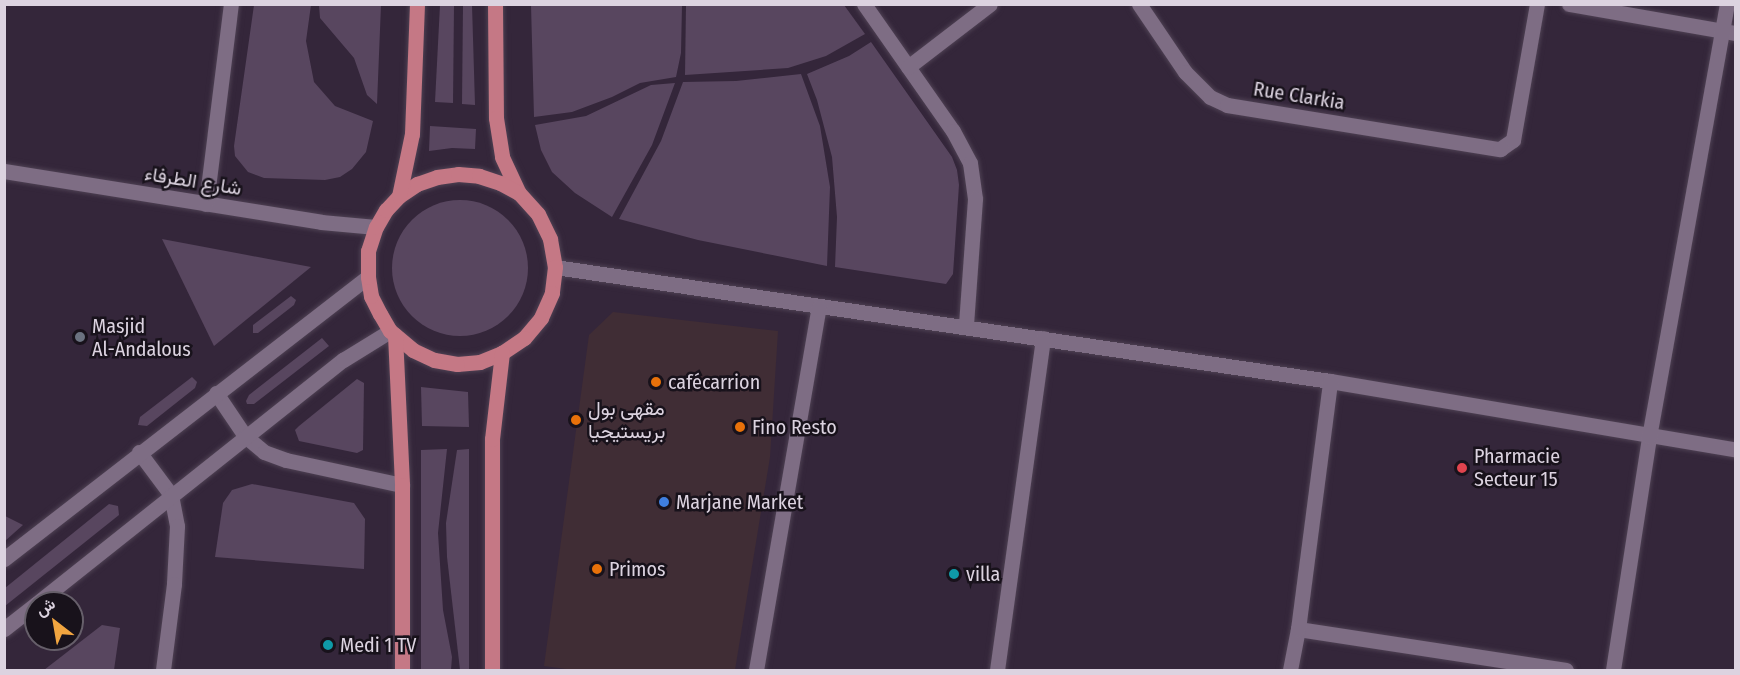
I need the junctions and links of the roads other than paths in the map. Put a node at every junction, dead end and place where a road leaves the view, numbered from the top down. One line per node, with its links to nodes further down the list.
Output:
1 (231, 4): 15 (street)
2 (417, 4): 14 (main road)
3 (495, 4): 13 (main road)
4 (864, 4): 11 (street)
5 (990, 4): 11 (street)
6 (1139, 4): 7 (street, Rue Clarkia)
7 (1537, 4)
8 (1569, 4): 10 (street)
9 (1726, 4): 10 (street)
10 (1729, 32): 27 (street)
11 (908, 67): 20 (street)
12 (4, 171): 15 (street, شارع الطرفاء)
13 (519, 193): 14 (main road); 17 (main road)
14 (399, 196): 16 (main road)
15 (206, 204): 16 (street, شارع الطرفاء)
16 (376, 226): 18 (main road)
17 (555, 267): 19 (street); 23 (main road)
18 (368, 277): 21 (main road); 25 (street)
19 (819, 307): 20 (street); 40 (street)
20 (966, 325): 22 (street)
21 (393, 333): 23 (main road); 26 (street); 30 (main road)
22 (1043, 338): 24 (street); 41 (street)
23 (502, 353): 39 (main road)
24 (1330, 381): 27 (street); 35 (street)
25 (216, 393): 26 (street); 29 (street)
26 (245, 436): 30 (street); 31 (street)
27 (1649, 437): 28 (street); 44 (street)
28 (1736, 450)
29 (139, 452): 31 (street); 32 (street)
30 (402, 485): 38 (main road)
31 (171, 495): 33 (street); 37 (street)
32 (4, 559)
33 (51, 591)
34 (24, 613): 36 (street)
35 (1298, 628): 42 (street); 43 (street)
36 (4, 629)
37 (163, 670)
38 (402, 670)
39 (492, 670)
40 (756, 670)
41 (997, 670)
42 (1290, 670)
43 (1566, 670)
44 (1613, 670)

